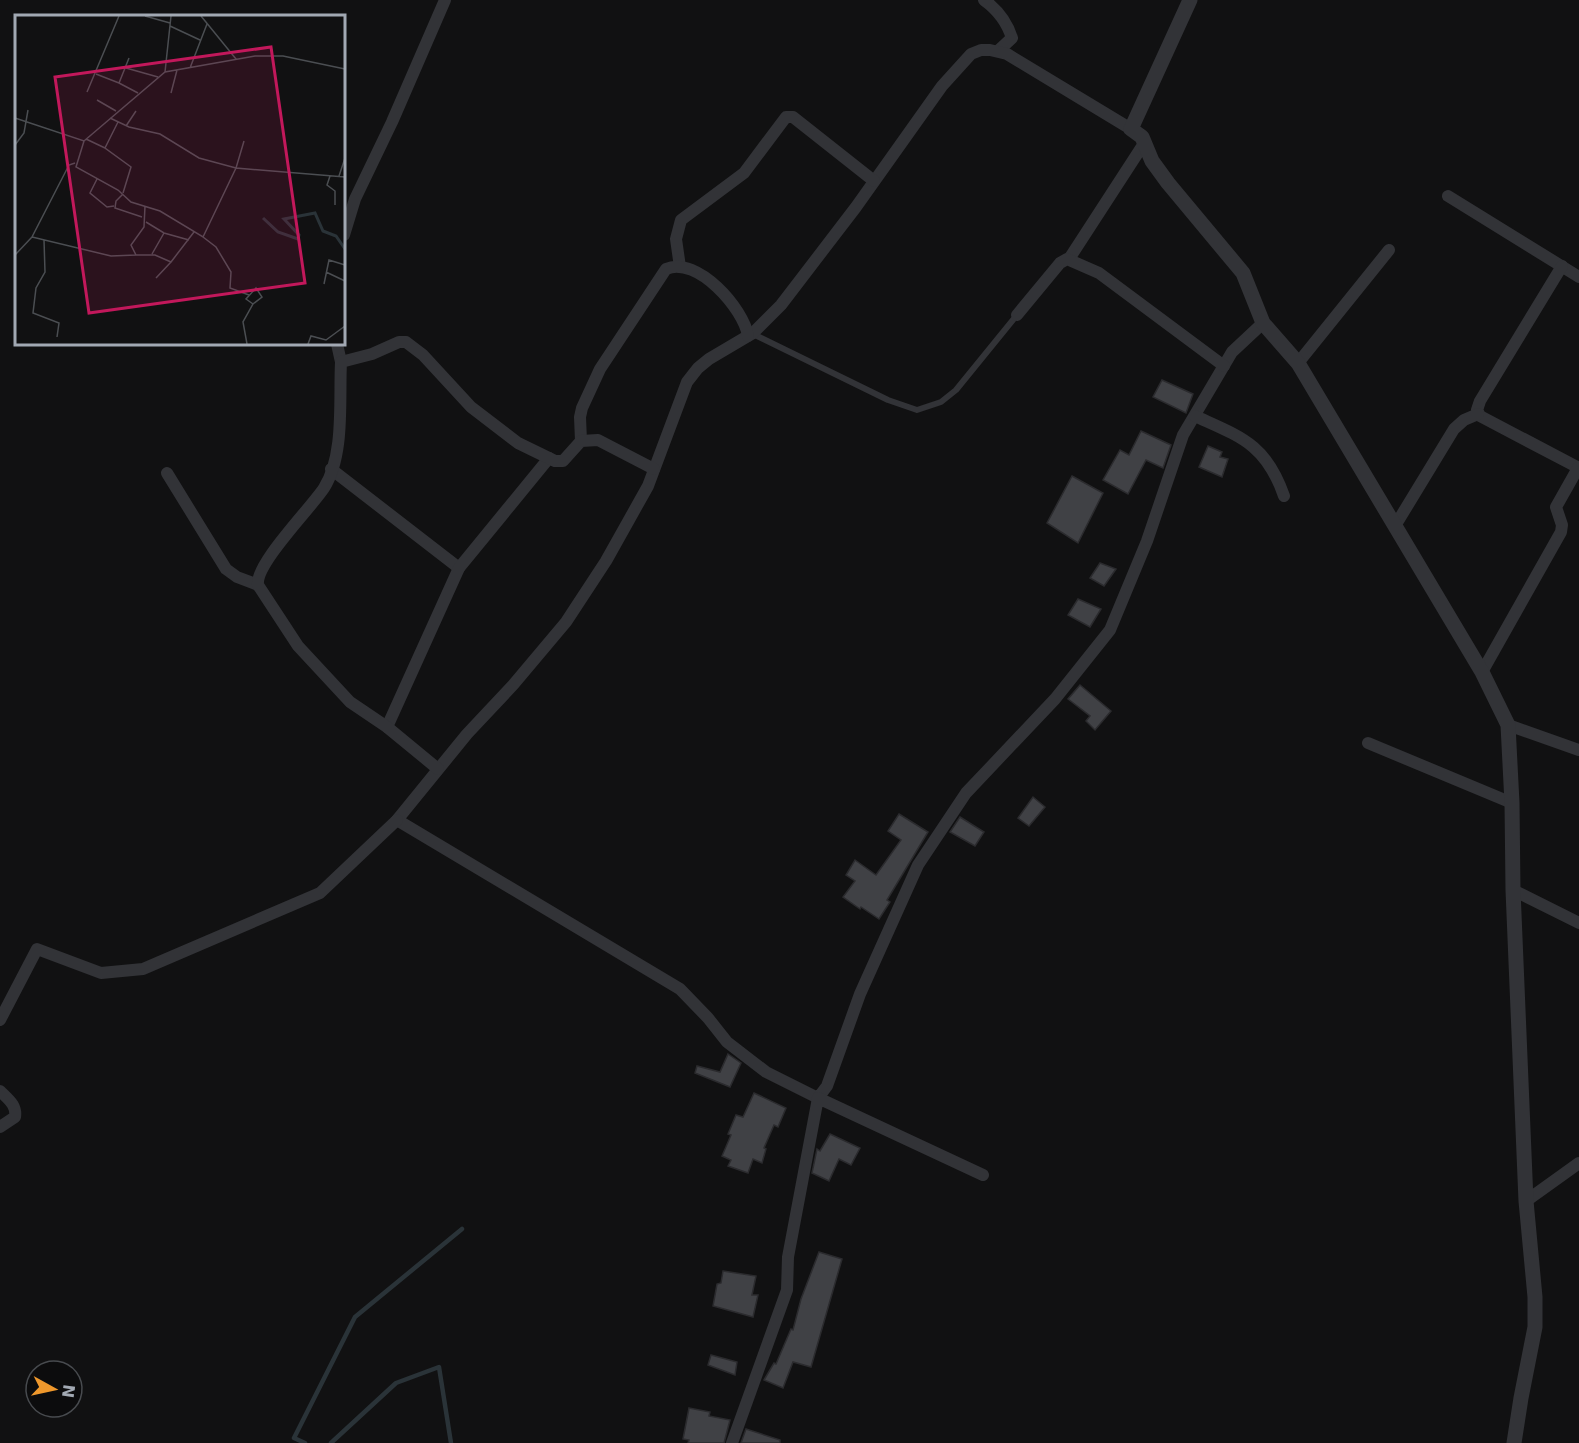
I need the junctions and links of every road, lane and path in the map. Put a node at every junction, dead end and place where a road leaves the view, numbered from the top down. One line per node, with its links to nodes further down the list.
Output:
1 (445, 0): 9 (street)
2 (984, 0): 4 (street)
3 (1190, 0): 5 (street)
4 (998, 51): 5 (street); 7 (street)
5 (1131, 129): 6 (street)
6 (1143, 145): 11 (street); 16 (street)
7 (874, 181): 13 (street); 17 (street)
8 (1448, 196): 12 (street)
9 (345, 232)
10 (1389, 250): 20 (street)
11 (1069, 259): 15 (street); 21 (street)
12 (1562, 266): 14 (street); 22 (street)
13 (680, 267): 17 (street); 24 (street)
14 (1579, 277)
15 (1017, 315): 17 (lane)
16 (1263, 323): 20 (street); 21 (street)
17 (750, 334): 28 (street)
18 (337, 345): 19 (street)
19 (341, 362): 25 (street); 27 (street)
20 (1298, 363): 31 (street)
21 (1224, 366): 23 (street)
22 (1478, 414): 26 (street); 31 (street)
23 (1195, 416): 30 (street); 46 (street)
24 (581, 441): 25 (street); 28 (street)
25 (549, 458): 32 (street)
26 (1579, 468): 34 (street)
27 (331, 469): 32 (street); 33 (street)
28 (654, 469): 39 (street)
29 (167, 473): 33 (street)
30 (1284, 496)
31 (1395, 526): 34 (street)
32 (459, 568): 36 (street)
33 (258, 585): 36 (street)
34 (1482, 672): 35 (street)
35 (1508, 725): 38 (street); 40 (street)
36 (387, 727): 39 (street)
37 (1368, 743): 40 (street)
38 (1579, 750)
39 (438, 769): 41 (street)
40 (1512, 803): 42 (street)
41 (397, 820): 44 (street); 46 (street)
42 (1513, 890): 43 (street); 50 (street)
43 (1579, 923)
44 (0, 1020)
45 (0, 1091): 47 (street)
46 (818, 1098): 49 (street); 51 (street)
47 (0, 1127)
48 (1579, 1163): 50 (street)
49 (983, 1175)
50 (1526, 1201): 52 (street)
51 (732, 1443)
52 (1514, 1443)

